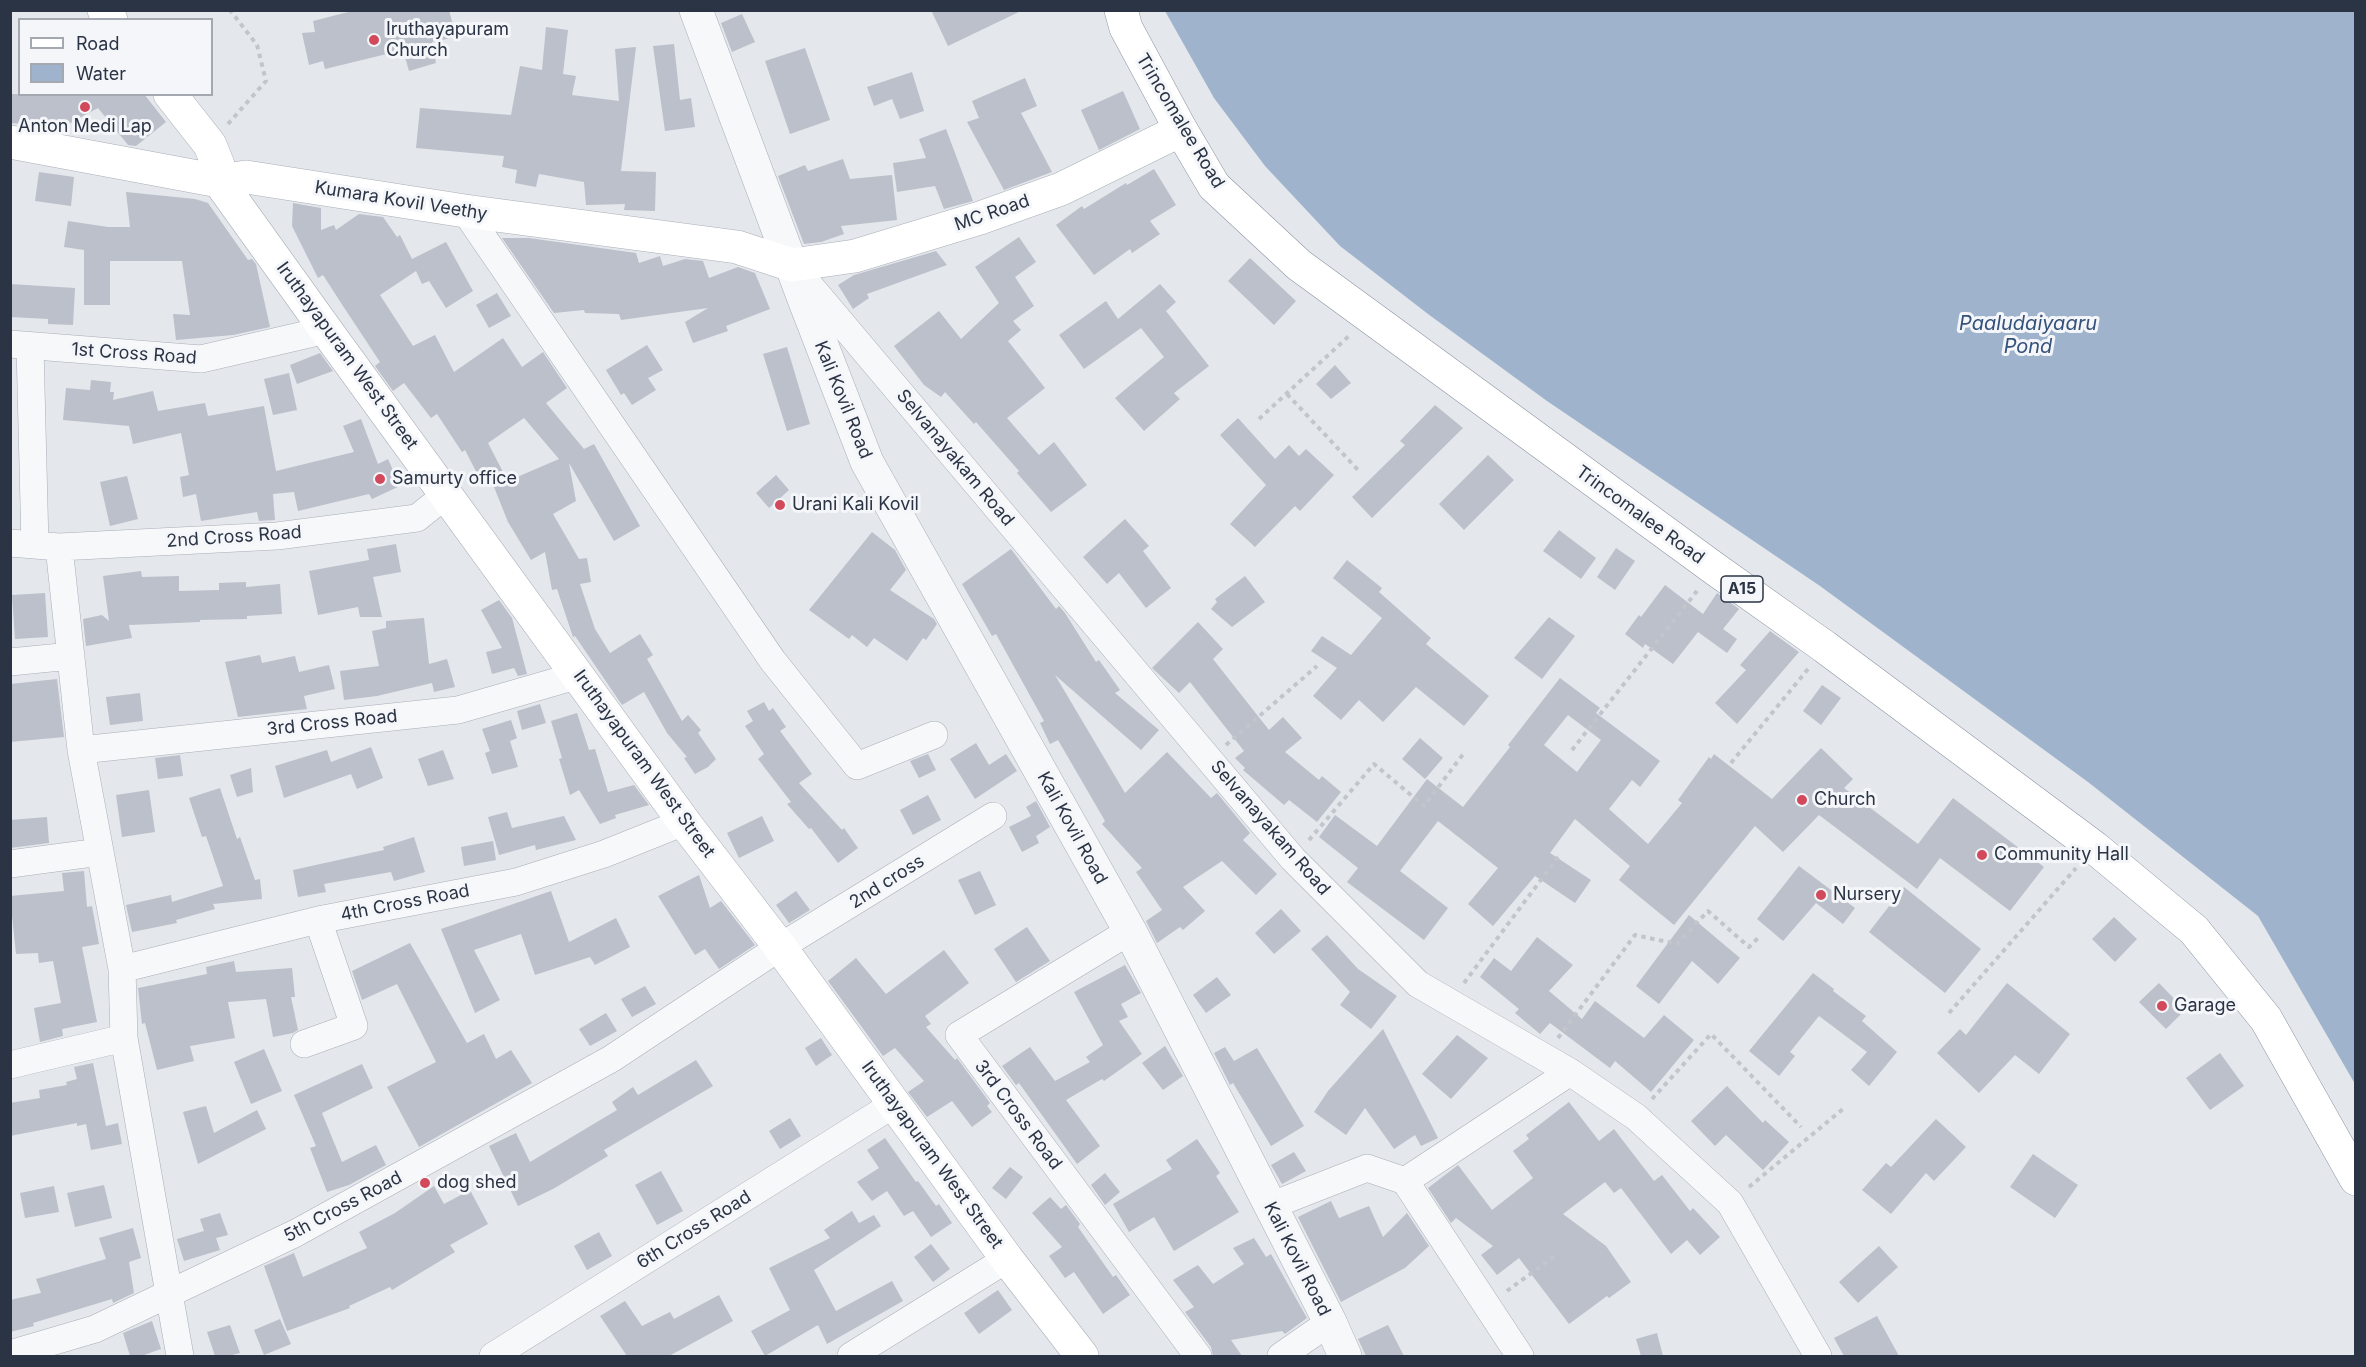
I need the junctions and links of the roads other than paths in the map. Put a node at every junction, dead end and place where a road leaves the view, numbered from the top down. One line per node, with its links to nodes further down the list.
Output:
1 (696, 10): 8 (street, Selvanayakam Road)
2 (1121, 10): 4 (main road, Trincomalee Road / A15)
3 (171, 96): 6 (main road, Iruthayapuram West Street)
4 (1181, 129): 8 (main road, MC Road); 32 (main road, Trincomalee Road / A15)
5 (10, 142): 6 (main road, Kumara Kovil Veethy)
6 (216, 164): 7 (main road, Kumara Kovil Veethy); 10 (main road, Iruthayapuram West Street)
7 (465, 211): 8 (main road, Kumara Kovil Veethy); 17 (street)
8 (792, 265): 9 (street, Selvanayakam Road); 30 (street, Selvanayakam Road)
9 (804, 299): 24 (street, Kali Kovil Road)
10 (326, 330): 11 (street, 1st Cross Road); 12 (main road, Iruthayapuram West Street)
11 (20, 346): 13 (street)
12 (447, 494): 13 (street, 2nd Cross Road); 16 (main road, Iruthayapuram West Street)
13 (35, 545): 14 (street)
14 (71, 656): 15 (street); 18 (street)
15 (10, 662)
16 (579, 675): 18 (street, 3rd Cross Road); 20 (main road, Iruthayapuram West Street)
17 (934, 735)
18 (81, 750): 21 (street)
19 (993, 816): 25 (street, 2nd cross)
20 (684, 822): 23 (street, 4th Cross Road); 25 (main road, Iruthayapuram West Street)
21 (100, 852): 22 (street); 26 (street)
22 (10, 864)
23 (318, 920): 26 (street, 4th Cross Road); 28 (street)
24 (1130, 931): 34 (street, Kali Kovil Road); 43 (street, 3rd Cross Road)
25 (780, 947): 31 (main road, Iruthayapuram West Street); 36 (street, 5th Cross Road)
26 (122, 969): 27 (street)
27 (124, 1038): 29 (street); 36 (street)
28 (304, 1044)
29 (10, 1065)
30 (1570, 1072): 33 (street); 47 (street, Selvanayakam Road)
31 (894, 1104): 35 (main road, Iruthayapuram West Street); 40 (street, 6th Cross Road)
32 (2355, 1179)
33 (1405, 1181): 34 (street); 46 (street)
34 (1270, 1206): 37 (street, Kali Kovil Road)
35 (1007, 1259): 41 (street); 42 (main road, Iruthayapuram West Street)
36 (168, 1294): 38 (street, 5th Cross Road); 39 (street)
37 (1330, 1322): 44 (street); 45 (street, Kali Kovil Road)
38 (10, 1354)
39 (180, 1356)
40 (493, 1356)
41 (851, 1356)
42 (1082, 1356)
43 (1198, 1356)
44 (1281, 1356)
45 (1345, 1356)
46 (1520, 1356)
47 (1818, 1356)

